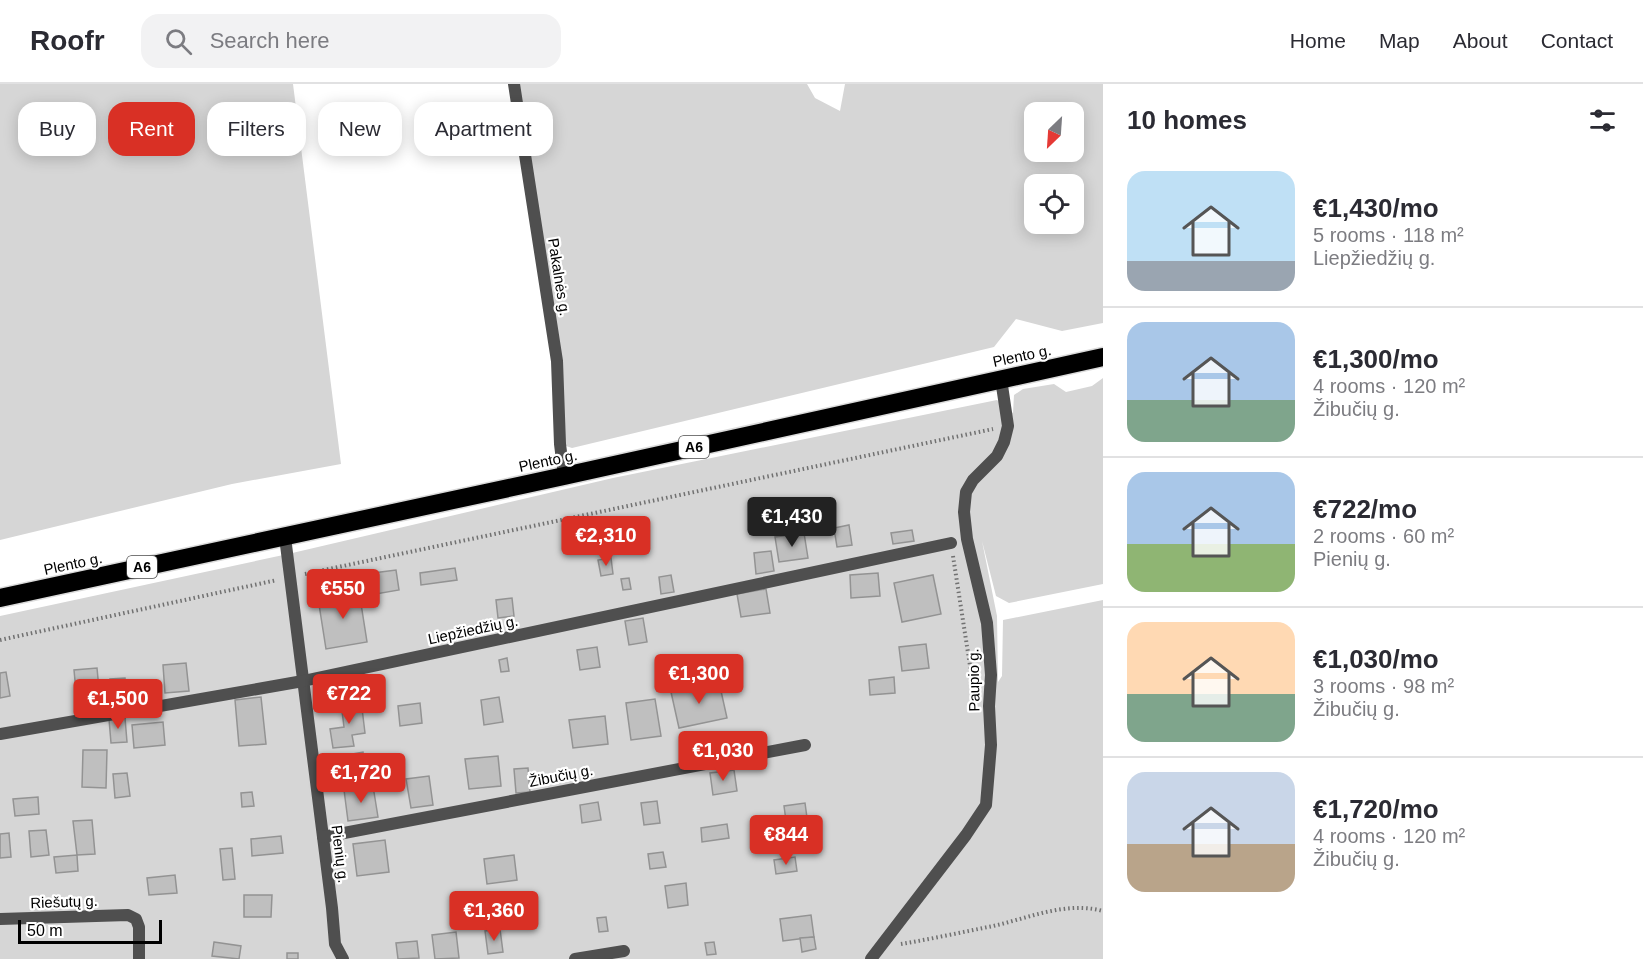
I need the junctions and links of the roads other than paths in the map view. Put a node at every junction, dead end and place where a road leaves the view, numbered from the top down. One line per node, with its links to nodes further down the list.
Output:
1 (514, 84): 4 (street, Pakalnės g.)
2 (1103, 357): 3 (highway, Plento g. / A6)
3 (1001, 379): 4 (highway, Plento g. / A6); 19 (street, Paupio g.)
4 (564, 476): 5 (highway, Plento g. / A6)
5 (285, 537): 7 (highway, Plento g. / A6); 8 (street, Pienių g.)
6 (951, 543): 8 (street, Liepžiedžių g.)
7 (0, 598)
8 (303, 681): 9 (street, Liepžiedžių g.); 11 (street, Pienių g.)
9 (0, 734)
10 (805, 746): 11 (street, Žibučių g.)
11 (323, 837): 13 (street, Pienių g.)
12 (0, 919): 15 (street, Riešutų g.)
13 (335, 945): 16 (street); 17 (street, Pienių g.)
14 (624, 951): 18 (street)
15 (140, 959)
16 (333, 959)
17 (343, 959)
18 (575, 959)
19 (871, 959)

